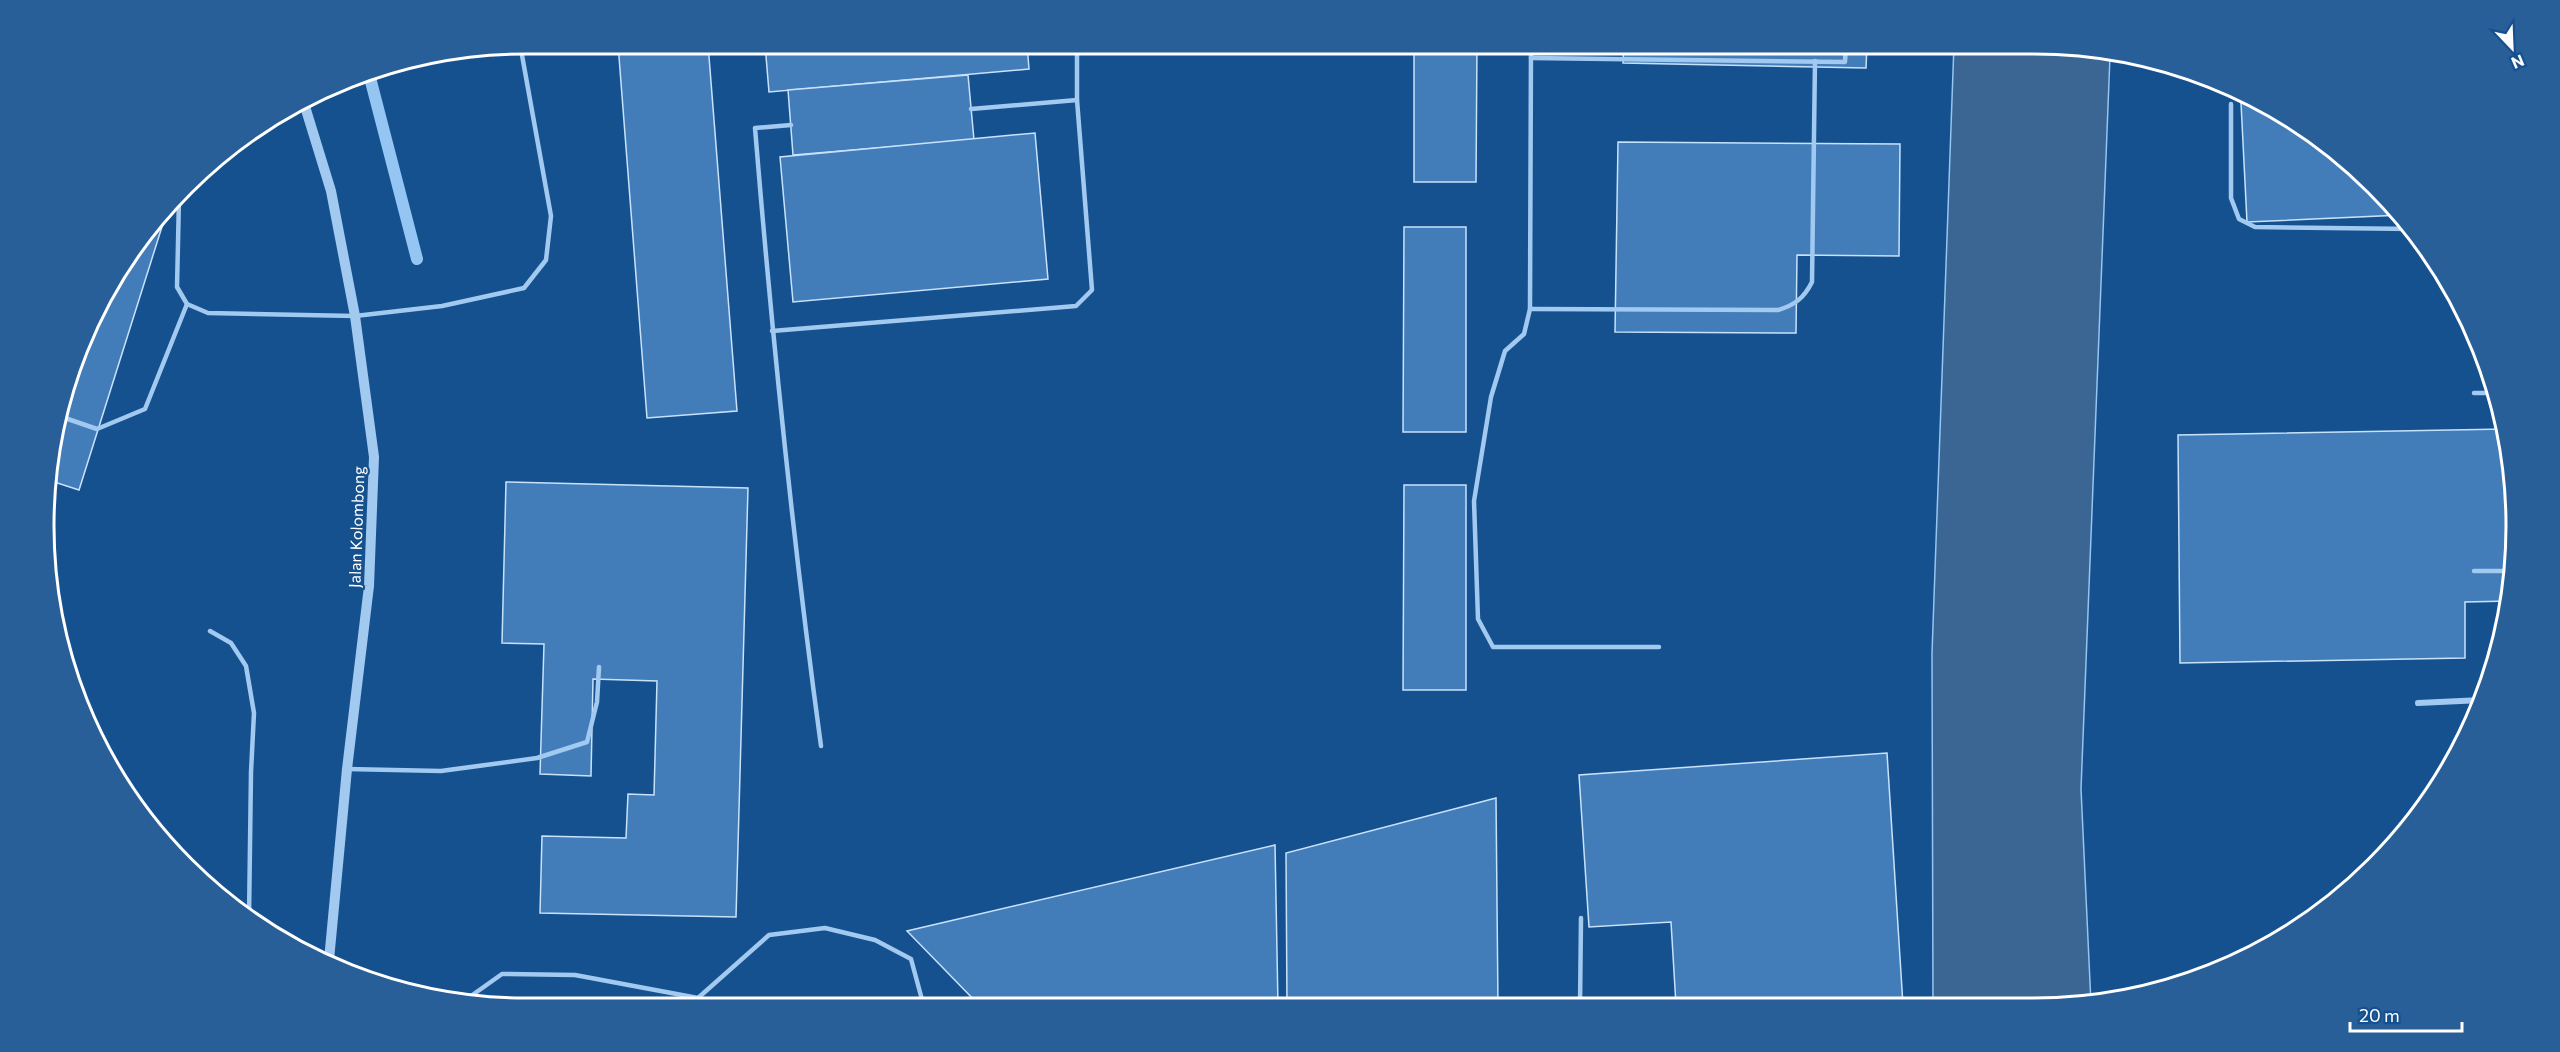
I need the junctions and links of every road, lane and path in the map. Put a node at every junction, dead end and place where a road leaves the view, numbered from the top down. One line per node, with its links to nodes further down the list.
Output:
1 (522, 54): 16 (lane)
2 (1077, 54): 7 (lane)
3 (1531, 54): 5 (lane)
4 (1845, 54): 6 (lane)
5 (1531, 58): 6 (lane); 15 (lane)
6 (1815, 62): 15 (lane)
7 (1077, 100): 10 (lane); 17 (lane)
8 (2231, 104): 13 (lane)
9 (306, 109): 16 (street, Jalan Kolombong)
10 (971, 109)
11 (791, 125): 17 (lane)
12 (179, 206): 14 (lane)
13 (2400, 229)
14 (186, 304): 16 (lane); 20 (lane)
15 (1530, 309): 24 (lane)
16 (355, 316): 29 (street, Jalan Kolombong)
17 (772, 331): 28 (lane)
18 (2474, 393): 19 (lane)
19 (2487, 393)
20 (67, 419)
21 (2474, 571): 22 (lane)
22 (2504, 571)
23 (210, 631): 30 (lane)
24 (1659, 647)
25 (599, 667): 29 (lane)
26 (2473, 700): 27 (street)
27 (2418, 703)
28 (821, 746)
29 (347, 769): 32 (street, Jalan Kolombong)
30 (249, 907)
31 (1581, 918): 36 (lane)
32 (329, 955)
33 (473, 995): 34 (lane)
34 (698, 998): 35 (lane)
35 (922, 998)
36 (1580, 998)

